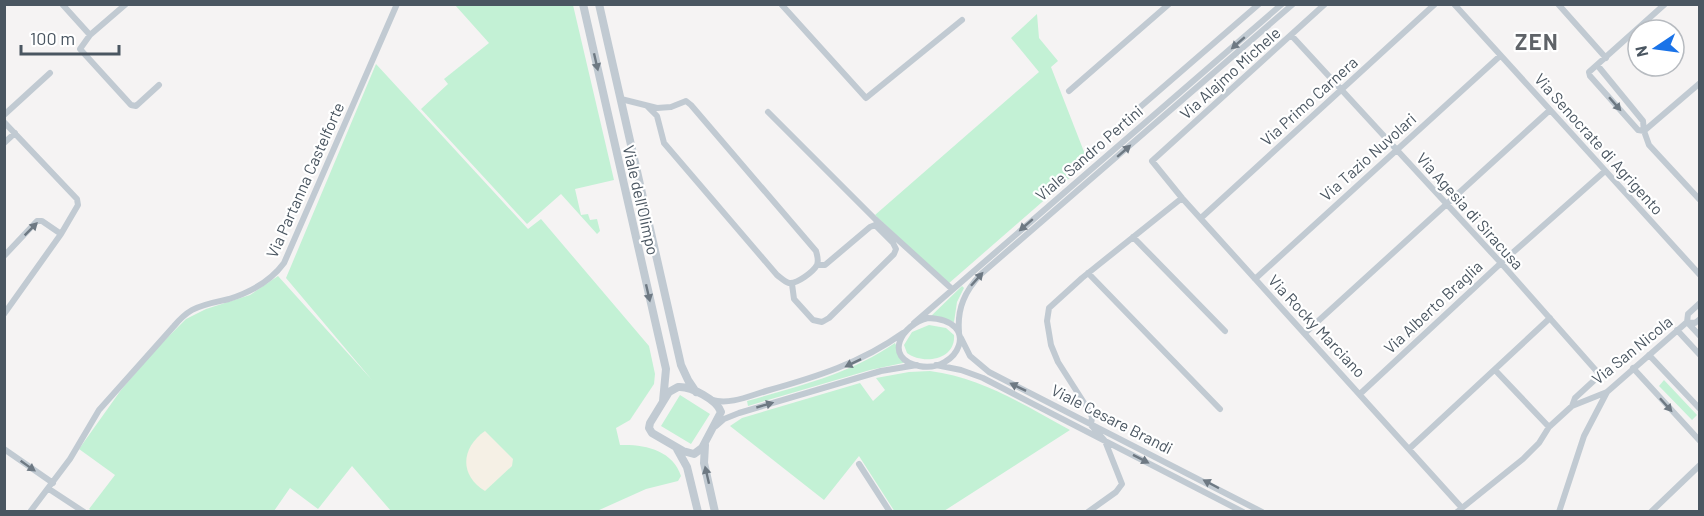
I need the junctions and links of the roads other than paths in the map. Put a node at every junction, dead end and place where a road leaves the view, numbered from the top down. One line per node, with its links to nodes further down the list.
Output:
1 (62, 4): 17 (street)
2 (126, 4): 17 (street)
3 (397, 4): 91 (street, Via Partanna Castelforte)
4 (583, 4): 76 (street, Viale dell'Olimpo, one-way to 76)
5 (599, 4): 27 (street, Viale dell'Olimpo)
6 (781, 4): 16 (street)
7 (1169, 4): 26 (street)
8 (1260, 4): 32 (street)
9 (1293, 4): 64 (street, Viale Sandro Pertini, one-way to 9)
10 (1325, 4): 18 (street, Via Alajmo Michele)
11 (1435, 4): 25 (street, Via Primo Carnera)
12 (1454, 4): 19 (street, Via Senocrate di Agrigento)
13 (1558, 4): 20 (street)
14 (1665, 4): 20 (street)
15 (1277, 6): 53 (street, Viale Sandro Pertini, one-way to 53)
16 (962, 20)
17 (90, 35): 24 (street)
18 (1291, 35): 25 (street, Via Agesia di Siracusa); 38 (street, Via Alajmo Michele)
19 (1500, 56): 29 (street, Via Senocrate di Agrigento); 37 (street, Via Tazio Nuvolari)
20 (1606, 58): 21 (street)
21 (1598, 66): 34 (street); 34 (street, one-way to 34)
22 (50, 73): 31 (street)
23 (1700, 83): 34 (street)
24 (159, 85)
25 (1341, 90): 37 (street, Via Agesia di Siracusa); 43 (street, Via Primo Carnera)
26 (1069, 91)
27 (621, 99): 28 (street); 72 (street, Viale dell'Olimpo)
28 (647, 106): 48 (street); 52 (street)
29 (1550, 110): 39 (street, Via Senocrate di Agrigento); 42 (street)
30 (768, 112): 53 (street)
31 (4, 115)
32 (1124, 121)
33 (4, 122): 35 (street)
34 (1644, 131): 41 (street)
35 (15, 133): 36 (street); 44 (street)
36 (4, 143)
37 (1396, 150): 42 (street, Via Agesia di Siracusa); 51 (street, Via Tazio Nuvolari)
38 (1152, 162): 40 (street, Via Rocky Marciano)
39 (1605, 171): 47 (street, Via Alberto Braglia); 50 (street, Via Senocrate di Agrigento)
40 (1182, 198): 43 (street, Via Rocky Marciano); 45 (street)
41 (1700, 200)
42 (1446, 204): 47 (street, Via Agesia di Siracusa); 63 (street)
43 (1201, 218): 51 (street, Via Rocky Marciano)
44 (61, 234): 46 (street, one-way to 44); 55 (street)
45 (1133, 237): 49 (street); 61 (street)
46 (4, 256)
47 (1501, 263): 56 (street, Via Agesia di Siracusa); 74 (street, Via Alberto Braglia)
48 (817, 265): 52 (street); 52 (street)
49 (1088, 273): 78 (street); 80 (street)
50 (1700, 275)
51 (1255, 279): 63 (street, Via Rocky Marciano)
52 (792, 284)
53 (952, 289): 59 (street, Viale Sandro Pertini)
54 (1700, 303): 58 (street, Via San Nicola)
55 (4, 314)
56 (1550, 318): 71 (street); 77 (street, Via Agesia di Siracusa)
57 (1700, 319): 58 (street, Via San Nicola)
58 (1687, 322): 60 (street, Via San Nicola); 65 (street)
59 (914, 323): 62 (street); 64 (street)
60 (1677, 330): 66 (street, Via San Nicola); 67 (street)
61 (1225, 331)
62 (903, 333): 68 (street); 75 (street, one-way to 75)
63 (1305, 333): 74 (street, Via Rocky Marciano)
64 (960, 335): 69 (street); 80 (street, Viale Cesare Brandi, one-way to 64)
65 (1700, 336)
66 (1649, 355): 70 (street, Via San Nicola); 79 (street)
67 (1700, 355)
68 (917, 365): 69 (street); 82 (street, one-way to 68)
69 (936, 365): 84 (street, Viale Cesare Brandi)
70 (1633, 368): 73 (street, Via San Nicola); 85 (street, one-way to 85)
71 (1496, 370): 81 (street); 87 (street)
72 (696, 392): 75 (street); 76 (street)
73 (1607, 392): 77 (street, Via San Nicola); 101 (street)
74 (1360, 393): 87 (street, Via Rocky Marciano)
75 (708, 399): 82 (street)
76 (663, 401): 86 (street)
77 (1572, 406): 81 (street, Via San Nicola)
78 (1220, 409)
79 (1700, 409)
80 (1092, 425): 84 (street); 100 (street, Viale Cesare Brandi, one-way to 80)
81 (1549, 427): 92 (street, Via San Nicola)
82 (714, 429): 83 (street)
83 (708, 439): 86 (street); 96 (street, one-way to 83)
84 (1105, 441): 98 (street); 99 (street, Viale Cesare Brandi, one-way to 99)
85 (1700, 441)
86 (674, 446): 95 (street)
87 (1410, 448): 92 (street, Via Rocky Marciano)
88 (4, 449): 91 (street, one-way to 91)
89 (859, 464): 97 (street)
90 (1700, 465): 102 (street)
91 (51, 486): 93 (street, Via Partanna Castelforte); 94 (street)
92 (1460, 510)
93 (30, 512)
94 (84, 512)
95 (698, 512)
96 (715, 512)
97 (890, 512)
98 (1088, 512)
99 (1243, 512)
100 (1262, 512)
101 (1559, 512)
102 (1652, 512)

